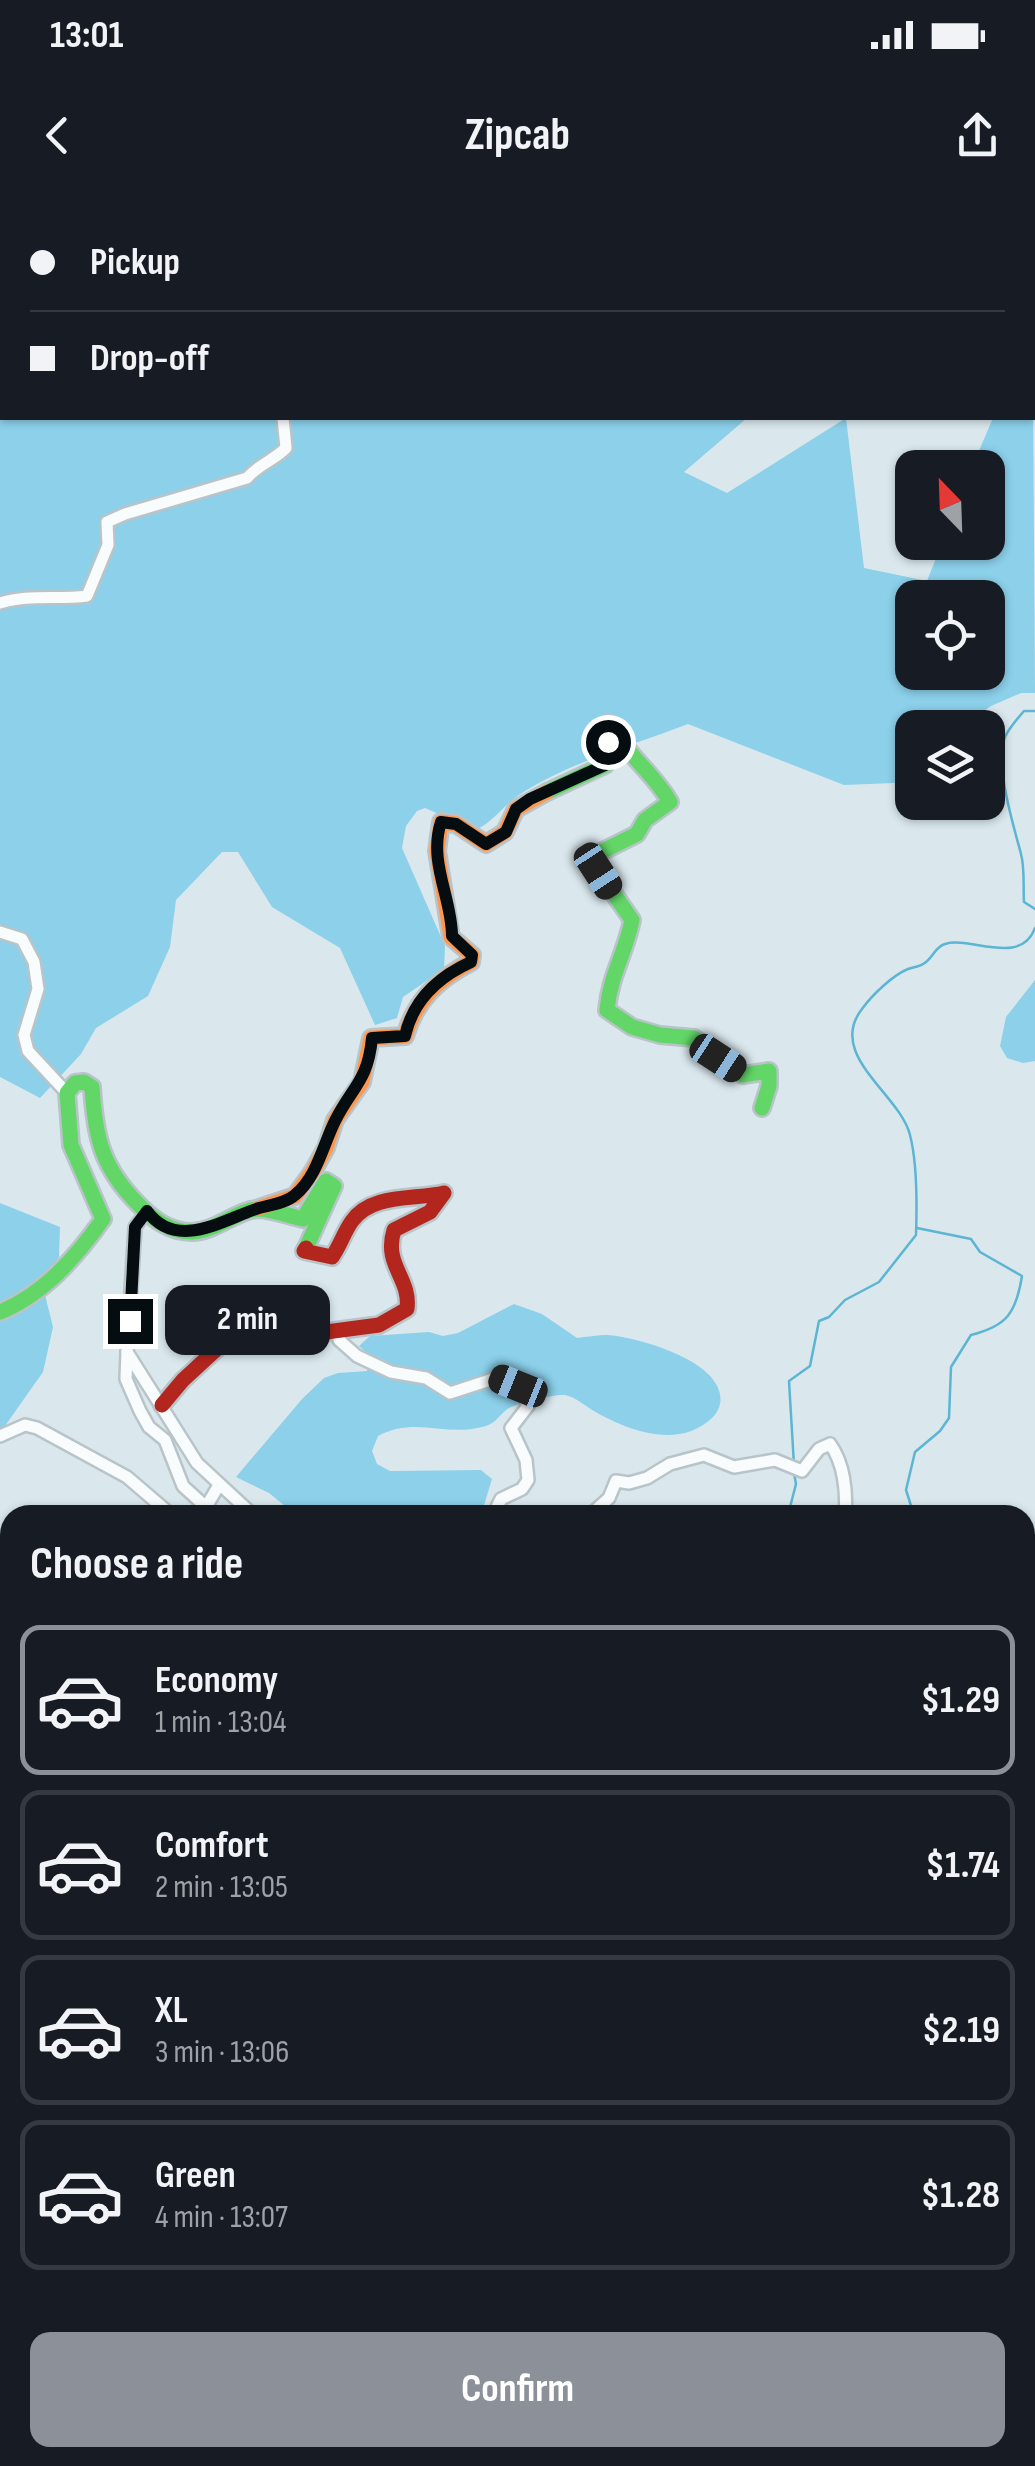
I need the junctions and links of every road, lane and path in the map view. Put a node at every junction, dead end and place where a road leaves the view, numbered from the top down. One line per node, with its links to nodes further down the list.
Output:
1 (284, 420): 2 (street)
2 (0, 603)
3 (0, 932): 4 (street)
4 (67, 1093): 7 (street); 8 (street)
5 (762, 1108): 6 (street)
6 (256, 1209): 7 (street); 9 (street)
7 (147, 1211): 10 (street)
8 (0, 1312)
9 (340, 1331): 11 (street); 18 (street)
10 (128, 1352): 11 (street); 15 (street)
11 (162, 1405): 13 (street)
12 (0, 1436): 14 (street)
13 (219, 1485): 16 (street); 17 (street)
14 (160, 1505)
15 (204, 1505)
16 (212, 1505)
17 (242, 1505)
18 (498, 1505)
19 (601, 1505): 20 (street)
20 (846, 1505)

